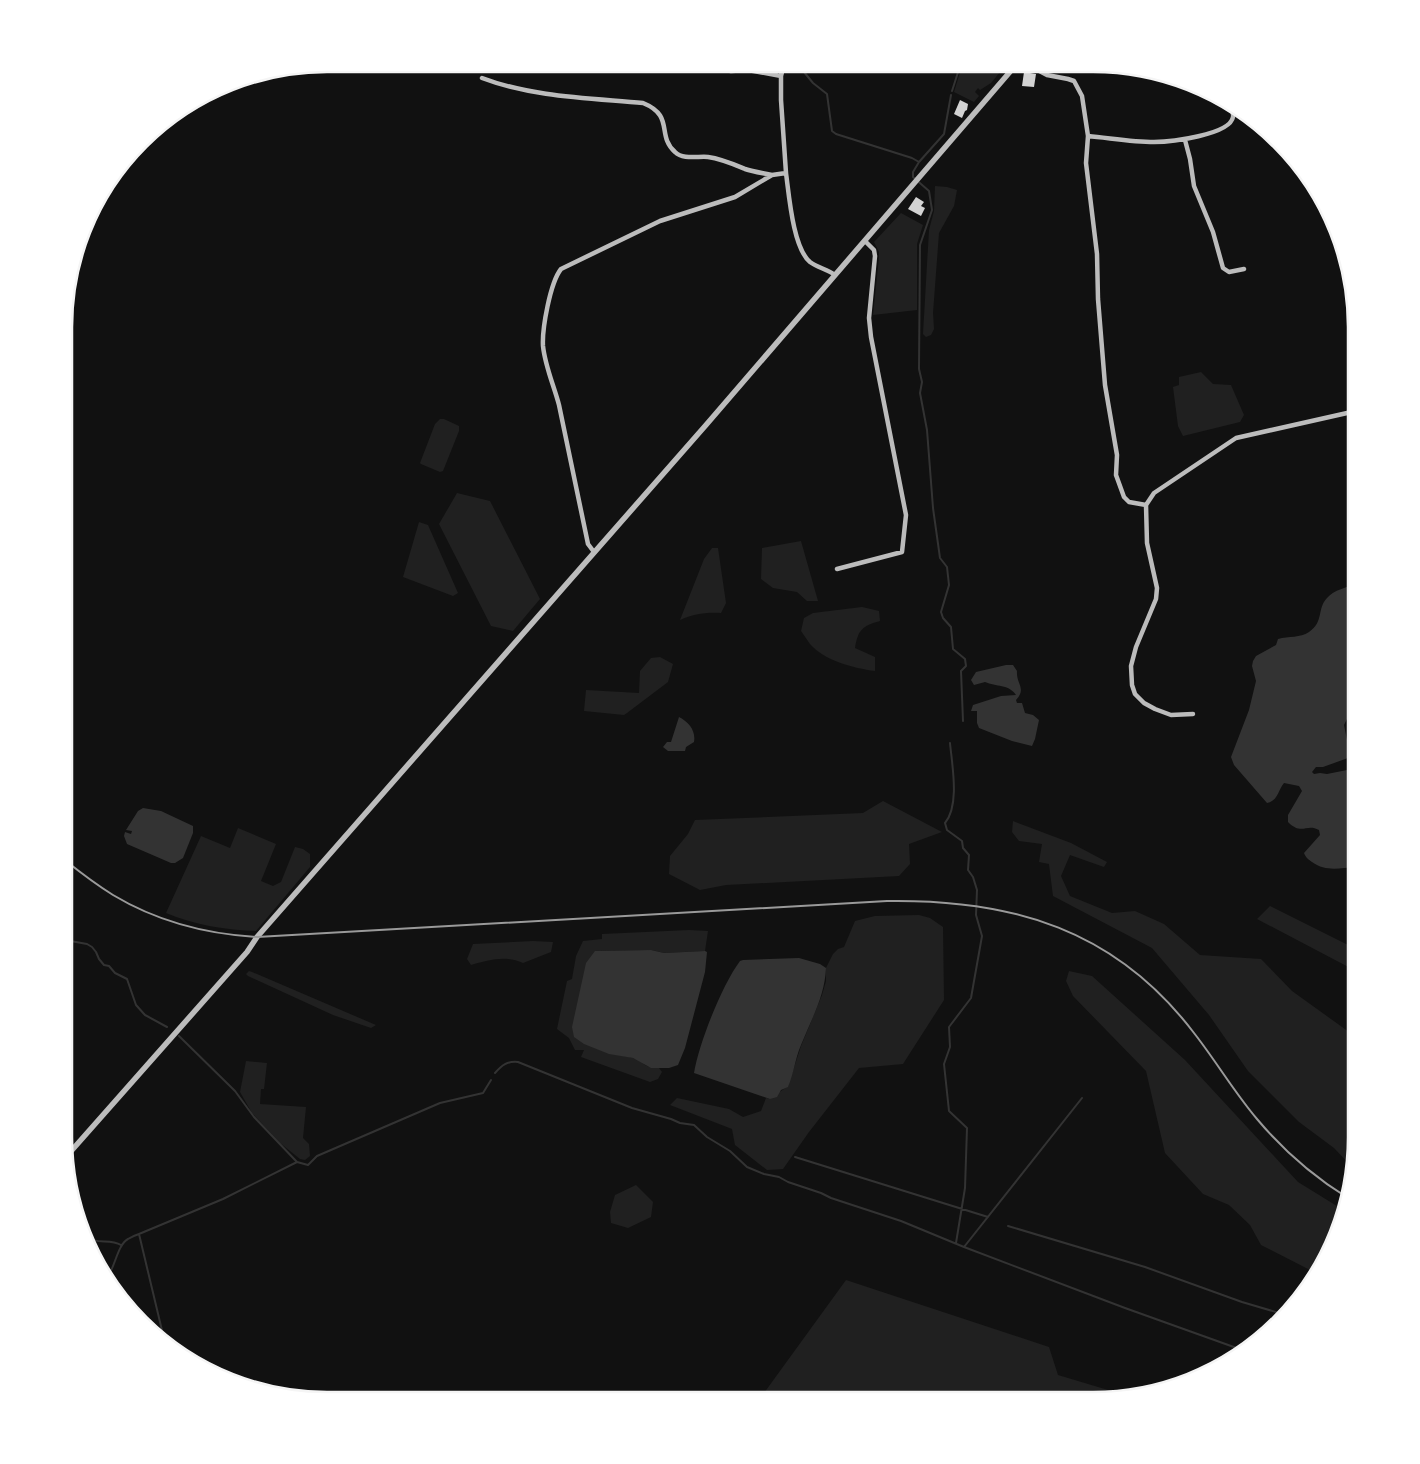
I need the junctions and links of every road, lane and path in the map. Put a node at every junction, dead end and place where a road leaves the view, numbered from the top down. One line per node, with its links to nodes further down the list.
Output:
1 (759, 72): 5 (street)
2 (782, 72): 5 (street)
3 (1011, 72): 12 (street)
4 (1041, 72): 8 (street)
5 (781, 76): 10 (street)
6 (482, 78): 11 (street)
7 (1233, 114): 9 (street)
8 (1088, 136): 9 (street); 16 (street)
9 (1184, 140): 13 (street)
10 (786, 173): 11 (street); 14 (street)
11 (772, 175): 17 (street)
12 (865, 241): 14 (street); 18 (street)
13 (1244, 269)
14 (835, 275): 17 (street)
15 (1348, 413): 16 (street)
16 (1146, 505): 19 (street)
17 (594, 552): 20 (street)
18 (837, 569)
19 (1193, 714)
20 (73, 1149)

